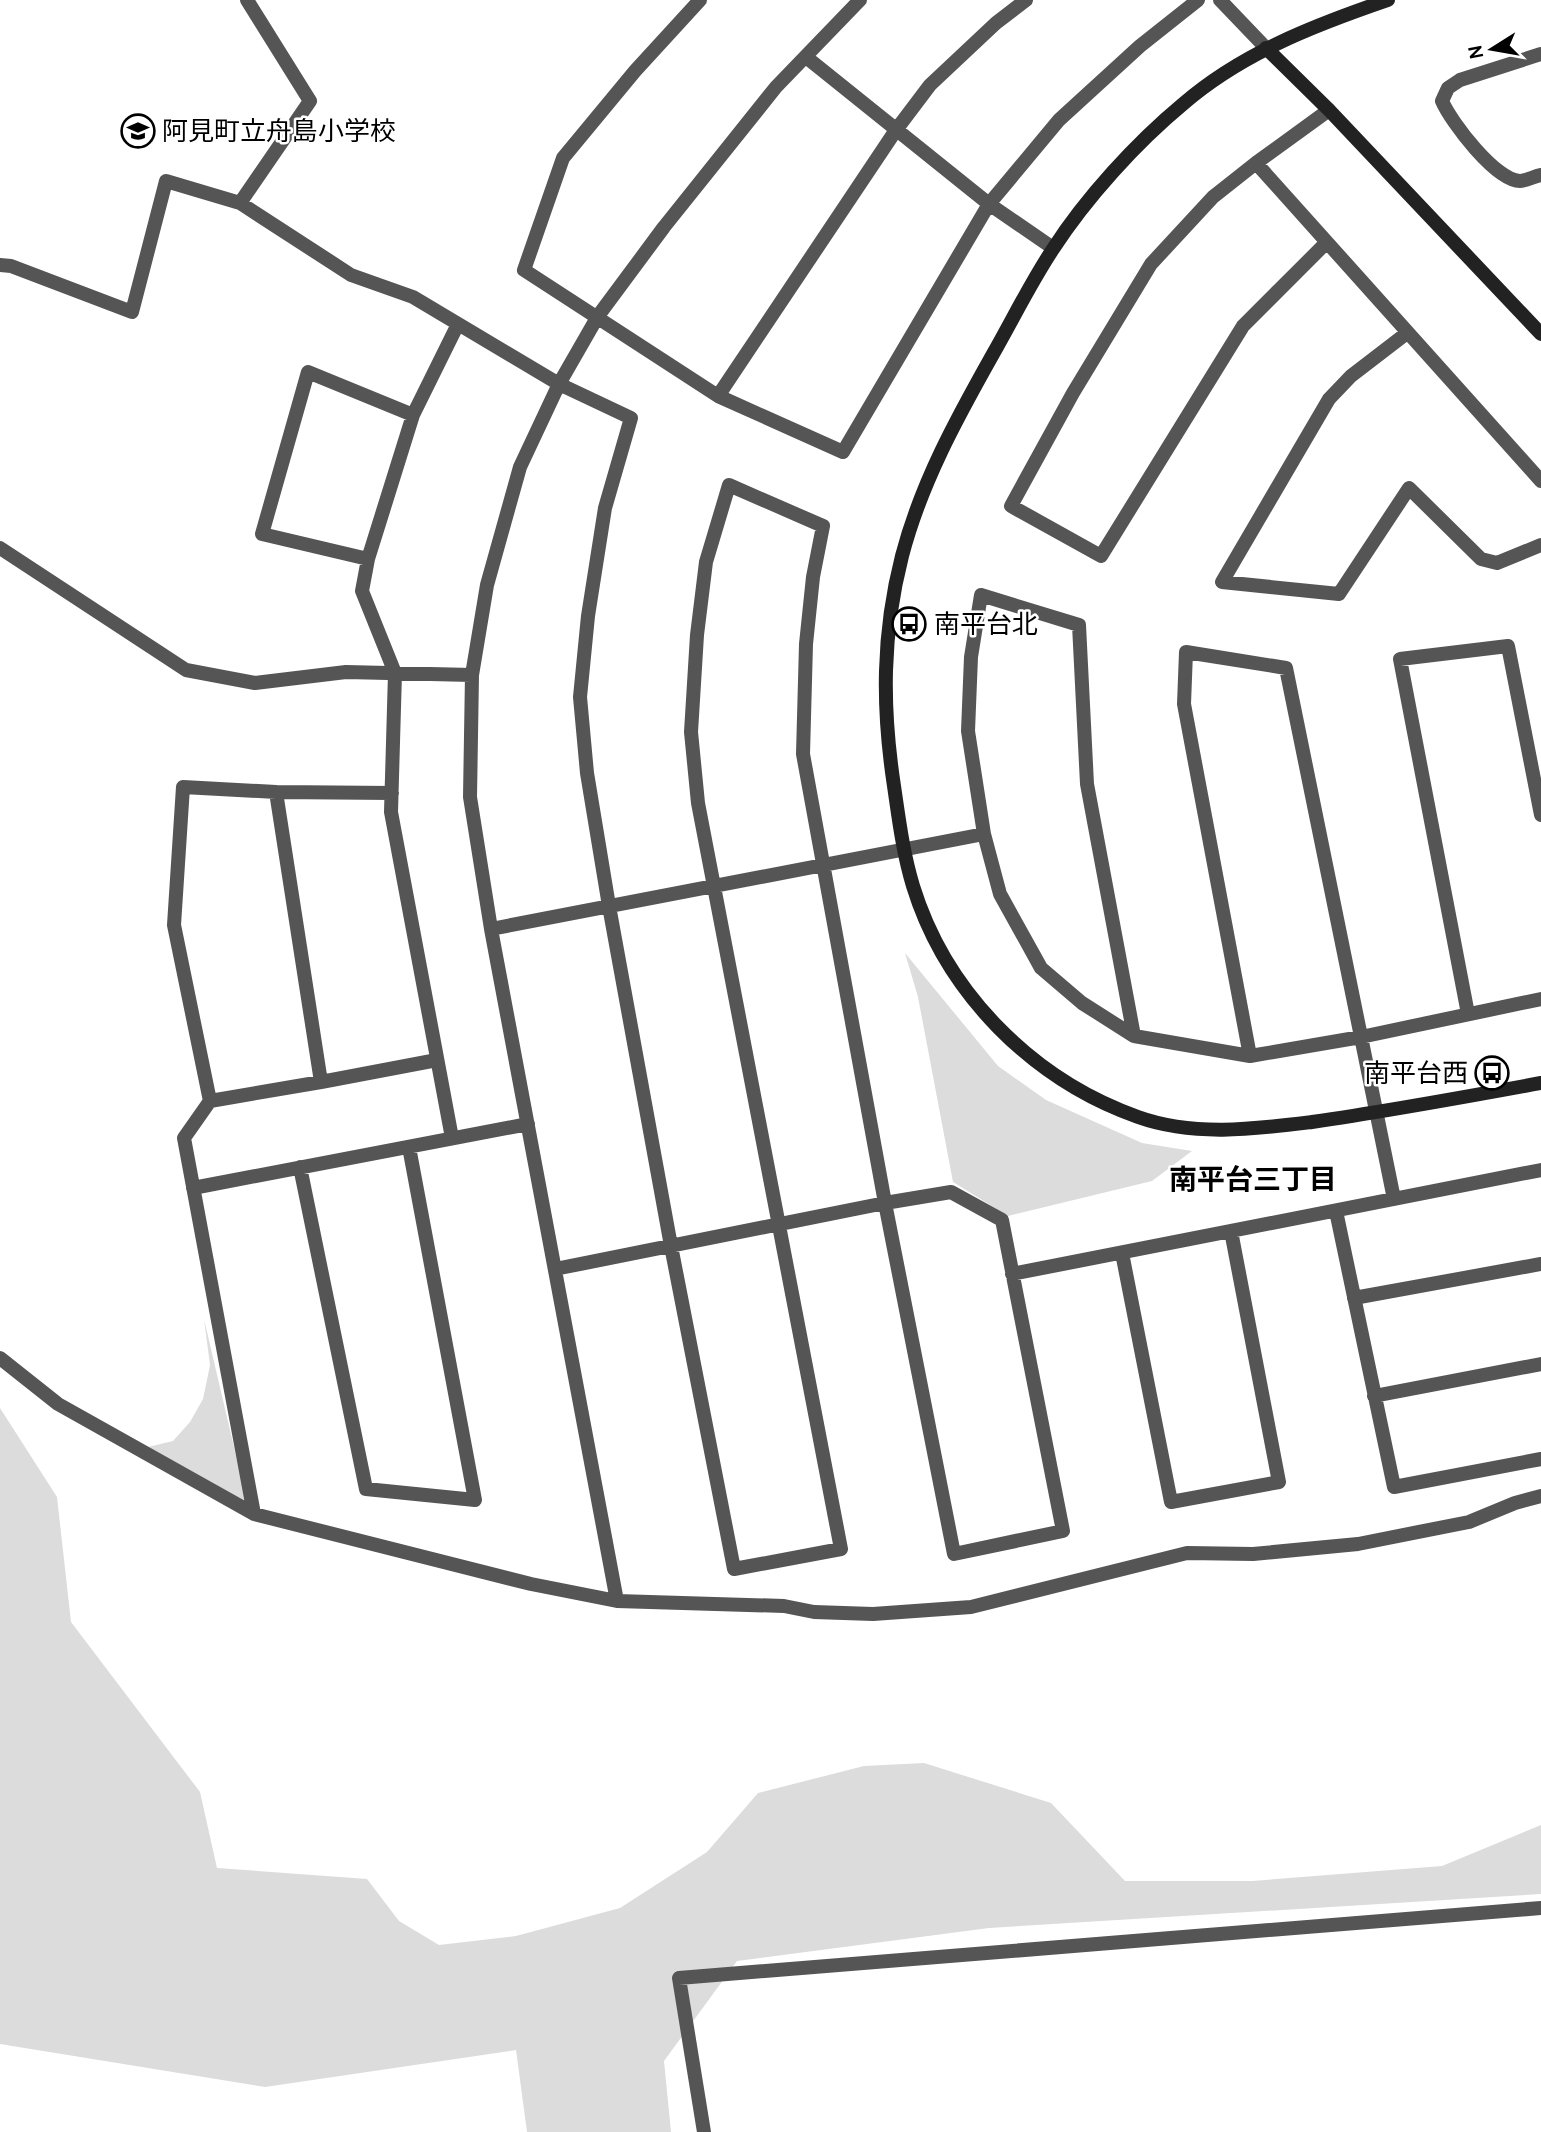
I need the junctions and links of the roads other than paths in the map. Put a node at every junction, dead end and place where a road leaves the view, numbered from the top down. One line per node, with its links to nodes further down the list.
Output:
1 (247, 0): 15 (street)
2 (700, 0): 20 (street)
3 (860, 0): 10 (street)
4 (1026, 0): 12 (street)
5 (1198, 0): 16 (street)
6 (1220, 0): 8 (street)
7 (1388, 0): 8 (street)
8 (1266, 48): 11 (street); 18 (street)
9 (1541, 54): 14 (street)
10 (806, 57): 12 (street); 20 (street)
11 (1329, 110): 13 (street); 23 (street)
12 (896, 130): 16 (street); 25 (street)
13 (1256, 163): 17 (street); 17 (street)
14 (1541, 174)
15 (240, 203): 19 (street); 21 (street)
16 (989, 204): 18 (street); 25 (street)
17 (1326, 243): 22 (street)
18 (1053, 248): 37 (street)
19 (0, 265)
20 (598, 316): 24 (street); 25 (street)
21 (458, 324): 24 (street); 26 (street)
22 (1408, 333): 27 (street); 28 (street)
23 (1541, 334)
24 (559, 384): 32 (street); 40 (street)
25 (718, 396)
26 (414, 415): 30 (street); 30 (street)
27 (1541, 481)
28 (1541, 545)
29 (0, 548): 31 (street)
30 (368, 558): 31 (street)
31 (395, 673): 32 (street); 34 (street)
32 (472, 675): 41 (street)
33 (276, 792): 34 (street); 48 (street); 50 (street)
34 (392, 793): 47 (street)
35 (1541, 815): 43 (street)
36 (984, 834): 37 (street); 44 (street); 44 (street)
37 (903, 848): 38 (street); 51 (street)
38 (824, 864): 39 (street); 39 (street); 59 (street)
39 (715, 885): 40 (street); 61 (street)
40 (609, 906): 41 (street); 63 (street)
41 (491, 929): 52 (street)
42 (1541, 999): 43 (street)
43 (1468, 1014): 45 (street)
44 (1134, 1037): 46 (street)
45 (1361, 1037): 46 (street); 46 (street); 51 (street)
46 (1250, 1056)
47 (437, 1060): 48 (street); 53 (street)
48 (321, 1083): 50 (street)
49 (1541, 1083): 51 (street)
50 (210, 1101): 57 (street)
51 (1376, 1114): 58 (street)
52 (528, 1124): 53 (street); 66 (street)
53 (452, 1139): 54 (street)
54 (409, 1147): 55 (street); 55 (street)
55 (300, 1167): 57 (street)
56 (1541, 1170): 58 (street)
57 (193, 1188): 74 (street)
58 (1394, 1199): 60 (street)
59 (885, 1203): 61 (street); 67 (street); 67 (street)
60 (1336, 1211): 62 (street); 68 (street)
61 (778, 1224): 63 (street); 63 (street)
62 (1231, 1231): 64 (street); 64 (street)
63 (671, 1246): 66 (street)
64 (1122, 1253): 67 (street)
65 (1541, 1264): 68 (street)
66 (555, 1269): 75 (street)
67 (1012, 1274)
68 (1354, 1298): 71 (street)
69 (0, 1358): 74 (street)
70 (1541, 1364): 71 (street)
71 (1374, 1396): 72 (street)
72 (1541, 1459)
73 (1541, 1496): 75 (street)
74 (254, 1514): 75 (street)
75 (617, 1601)
76 (1541, 1908): 77 (street)
77 (704, 2132)

